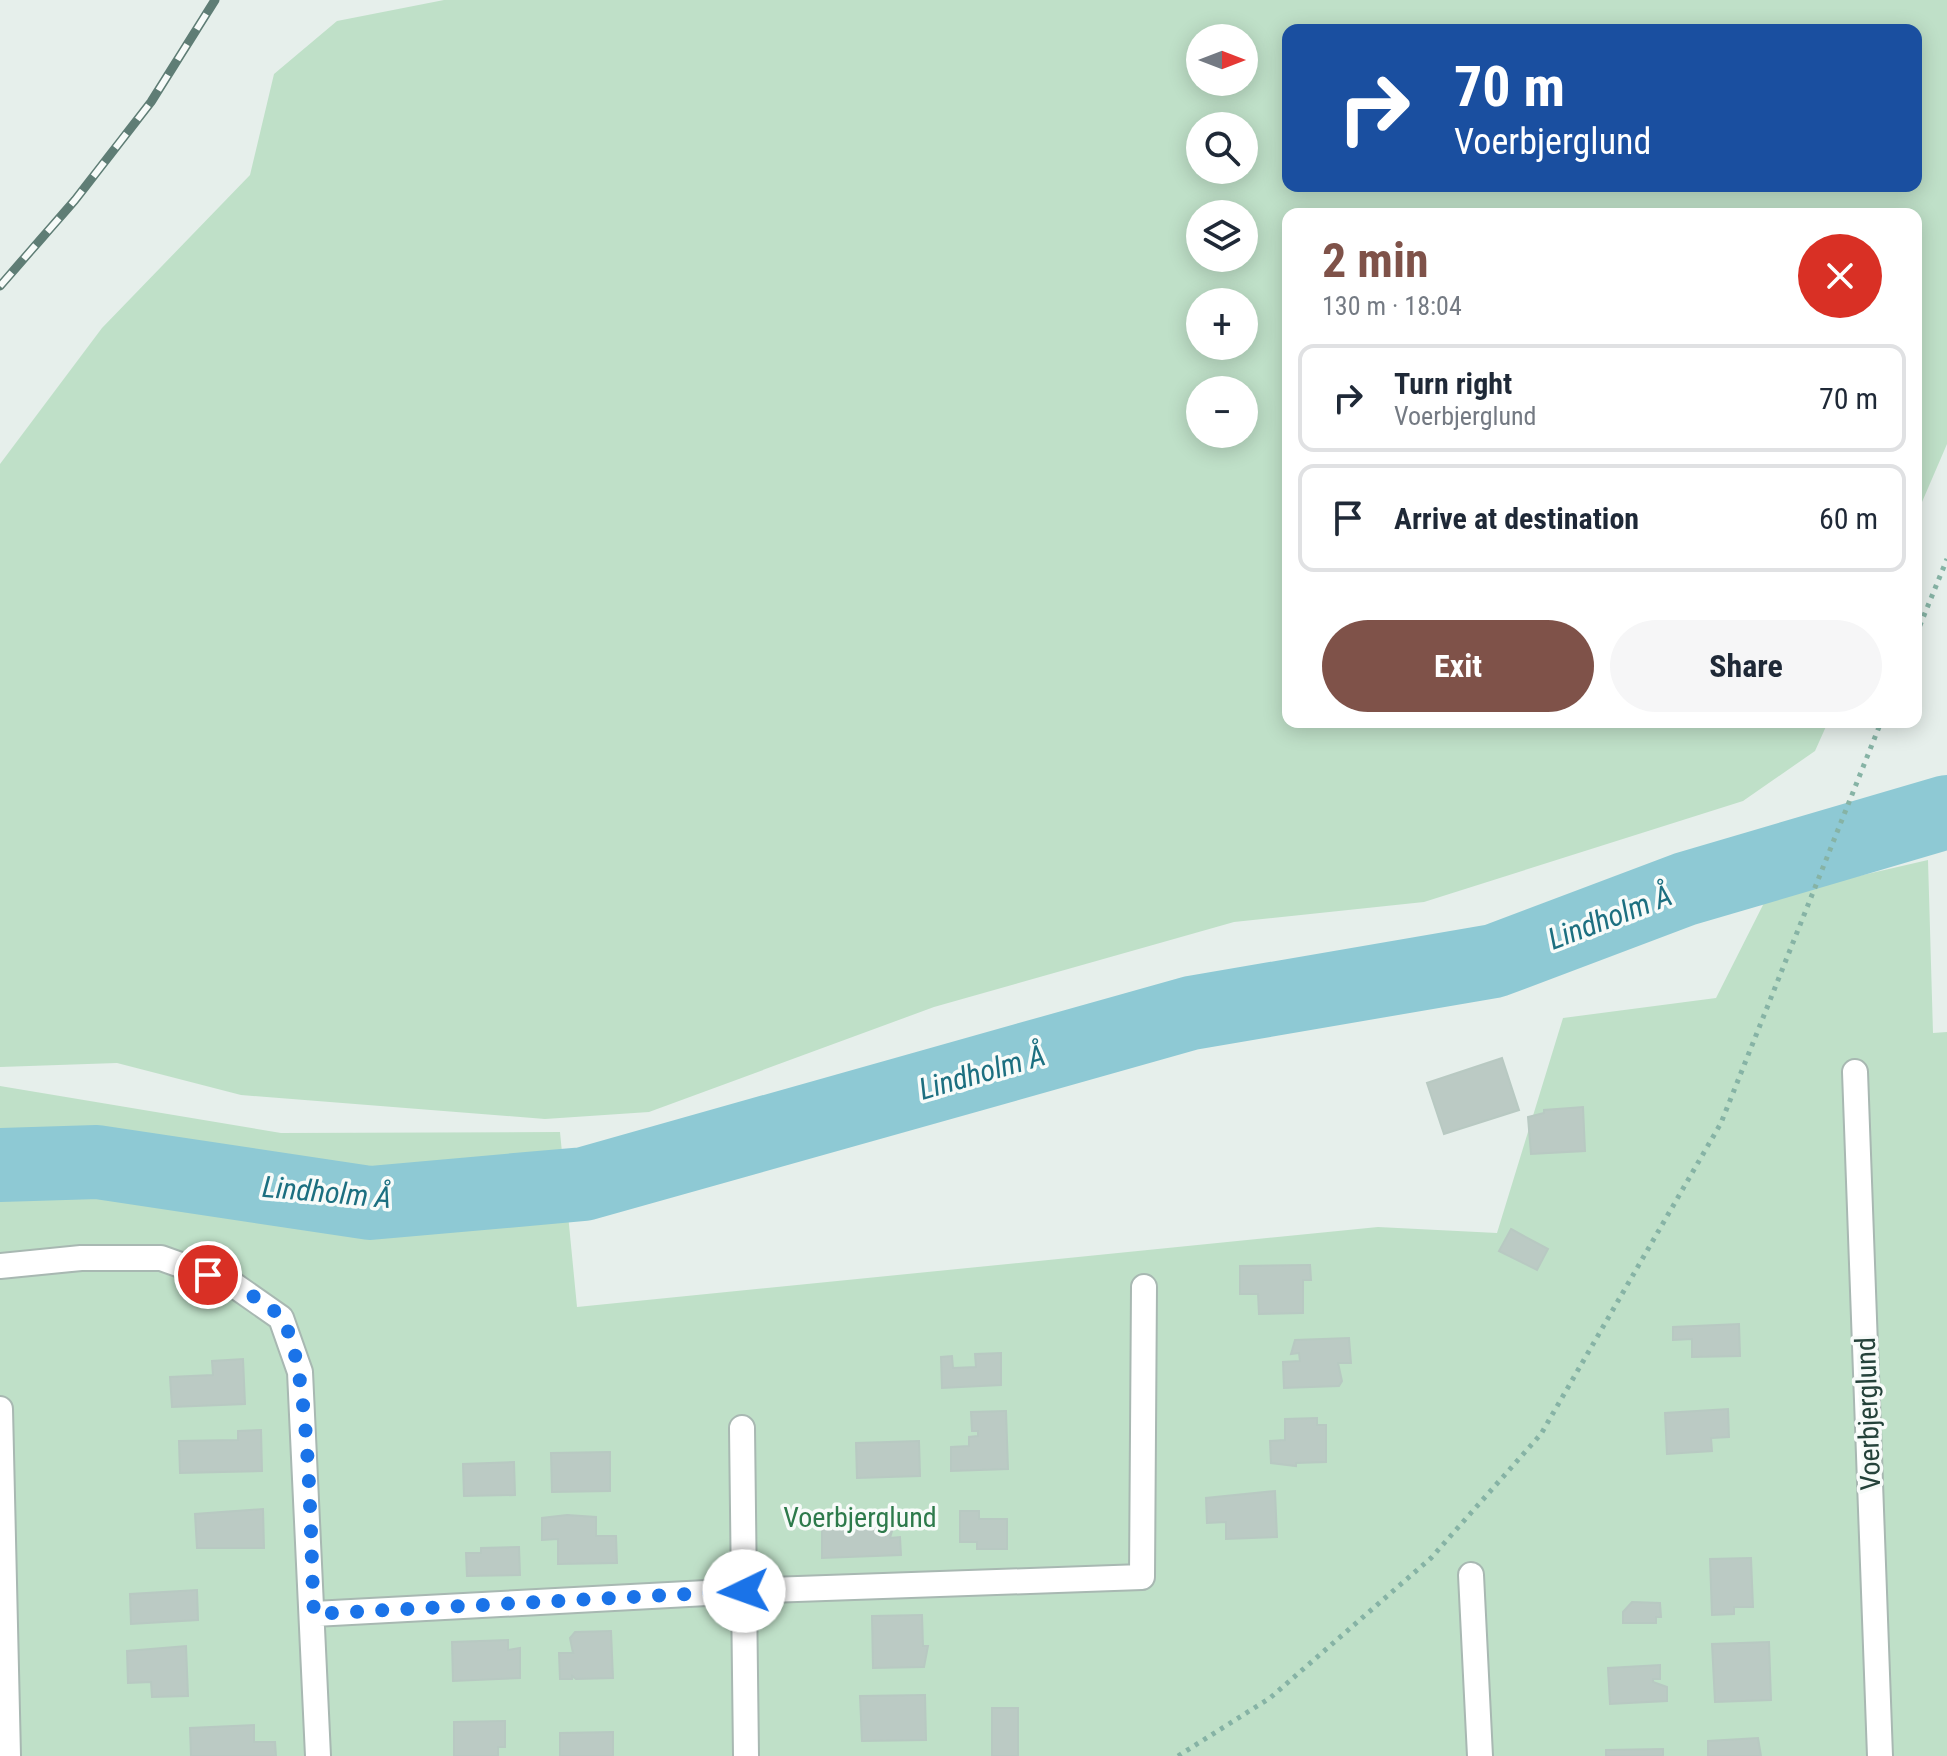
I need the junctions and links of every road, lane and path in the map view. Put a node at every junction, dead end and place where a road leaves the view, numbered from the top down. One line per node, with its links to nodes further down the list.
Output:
1 (1947, 559): 2 (path)
2 (1922, 620)
3 (1879, 728): 15 (path)
4 (1855, 1072): 17 (street, Voerbjerglund)
5 (0, 1266): 11 (street)
6 (1144, 1287): 10 (street)
7 (0, 1409): 12 (street)
8 (742, 1428): 10 (street)
9 (1471, 1575): 16 (street)
10 (744, 1591): 11 (street); 14 (street)
11 (314, 1614): 13 (street)
12 (8, 1756)
13 (318, 1756)
14 (746, 1756)
15 (1178, 1756)
16 (1480, 1756)
17 (1880, 1756)

